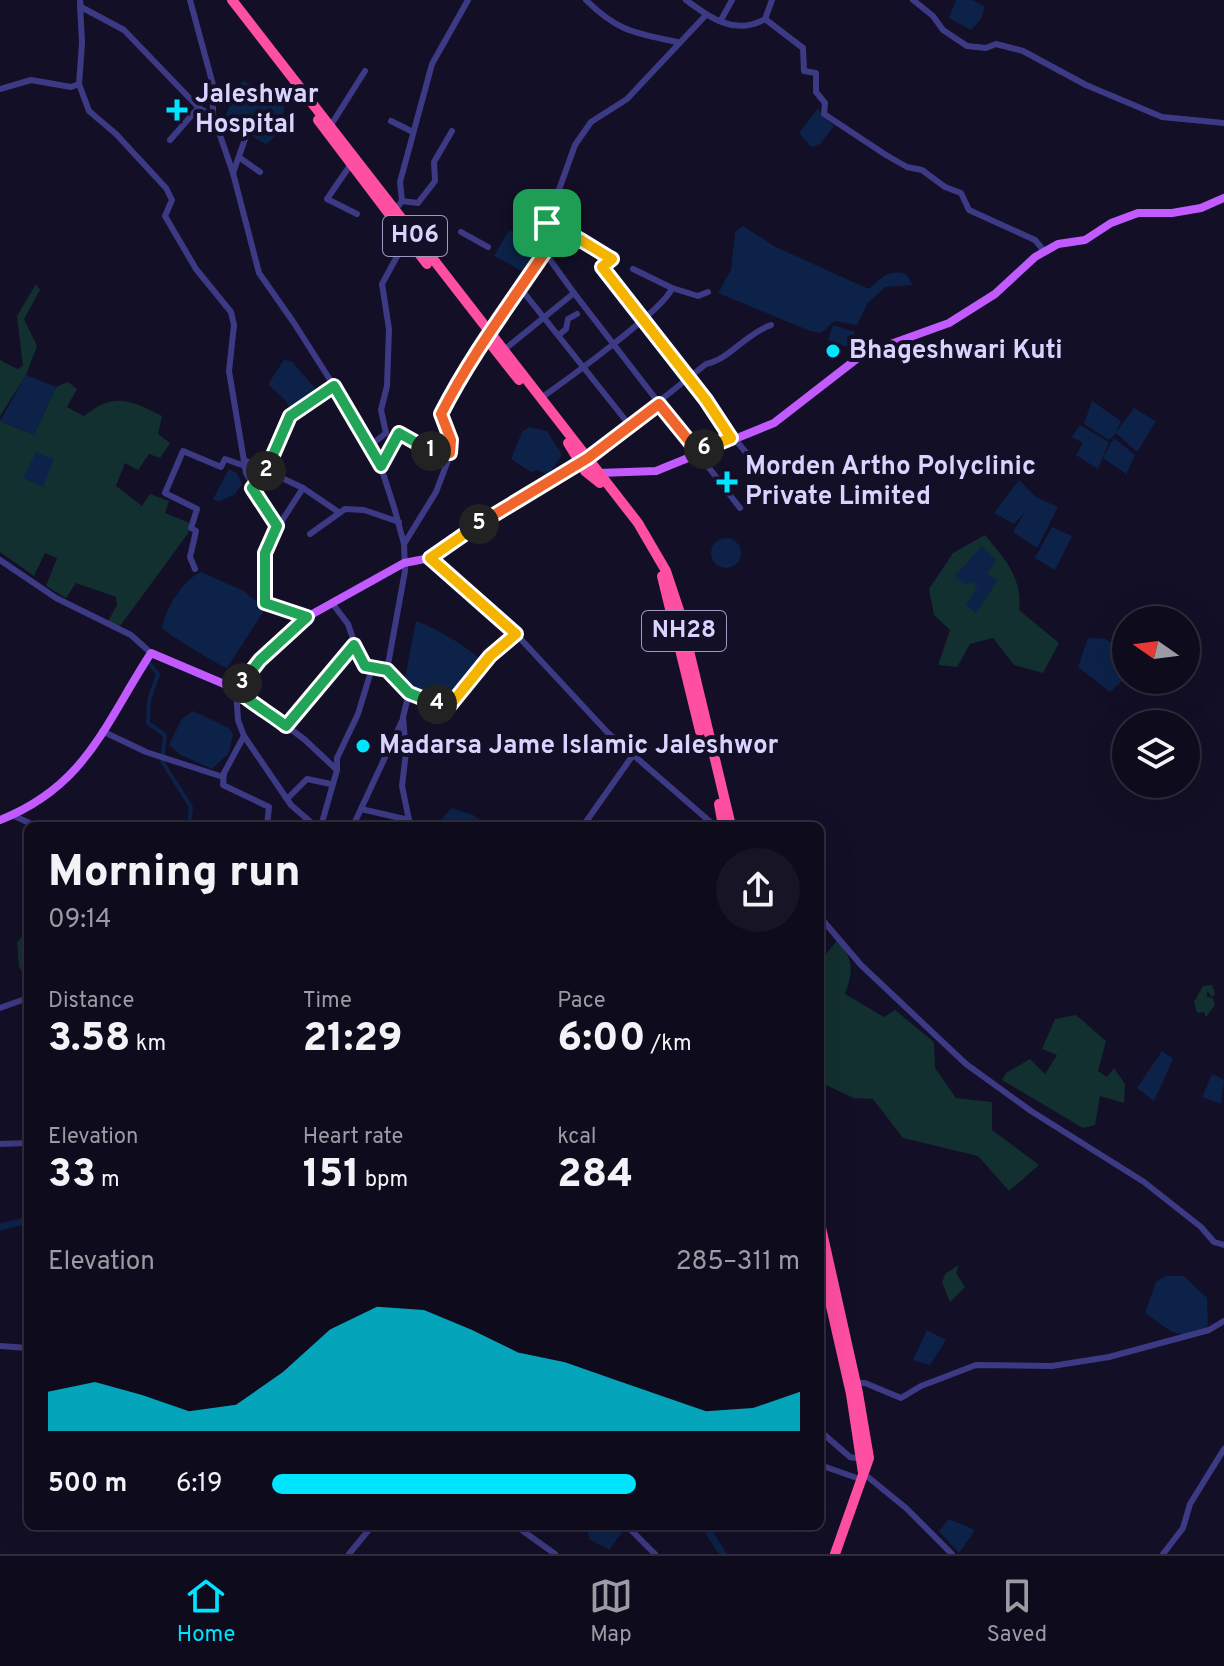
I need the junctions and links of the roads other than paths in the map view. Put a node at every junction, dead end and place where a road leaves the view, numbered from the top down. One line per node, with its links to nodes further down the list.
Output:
1 (190, 0): 19 (street)
2 (232, 0): 10 (highway, H06)
3 (468, 0): 24 (street)
4 (586, 0): 14 (street)
5 (686, 0): 11 (street)
6 (732, 0): 13 (street)
7 (772, 0): 12 (street)
8 (913, 0): 21 (street)
9 (80, 2): 16 (street); 18 (street)
10 (242, 13): 22 (highway, H06); 28 (highway, H06)
11 (705, 16): 13 (street); 14 (street)
12 (765, 19): 13 (street); 38 (street)
13 (721, 20)
14 (677, 42): 34 (street)
15 (365, 71): 22 (street)
16 (79, 84): 17 (street); 64 (street)
17 (0, 89)
18 (199, 107): 19 (street); 26 (street)
19 (213, 115): 30 (street)
20 (391, 121): 24 (street)
21 (1224, 123)
22 (331, 125): 32 (highway, H06)
23 (452, 131): 32 (street)
24 (413, 132): 32 (street)
25 (245, 139): 27 (street)
26 (170, 140)
27 (240, 158): 29 (street); 30 (street)
28 (351, 164): 33 (street); 36 (highway, H06)
29 (260, 172)
30 (233, 173): 55 (street)
31 (1224, 198): 38 (main road)
32 (399, 205): 50 (highway, H06)
33 (357, 214)
34 (547, 223): 39 (street); 47 (street)
35 (461, 232): 37 (street)
36 (407, 238): 50 (highway, H06); 60 (street)
37 (488, 247)
38 (1045, 252): 59 (main road)
39 (545, 253): 42 (street); 44 (street)
40 (633, 269): 41 (street)
41 (672, 288): 43 (street); 47 (street)
42 (521, 289): 46 (street); 50 (street)
43 (708, 292)
44 (574, 293): 46 (street); 51 (street)
45 (577, 314): 49 (street)
46 (546, 316): 49 (street); 52 (street)
47 (644, 319): 51 (street); 54 (street)
48 (771, 325): 54 (street)
49 (560, 334): 53 (street)
50 (488, 335): 52 (highway, H06); 62 (street); 63 (highway, H06)
51 (612, 343): 53 (street); 57 (street)
52 (504, 350): 56 (highway, H06)
53 (583, 366): 56 (street); 58 (street)
54 (688, 380): 57 (street); 59 (street)
55 (334, 386): 60 (street); 66 (street)
56 (541, 398): 63 (highway, H06)
57 (659, 404): 58 (street); 61 (street)
58 (631, 427): 63 (street)
59 (732, 438): 61 (main road); 67 (street)
60 (371, 445): 65 (street)
61 (698, 452): 68 (main road); 71 (street)
62 (450, 453): 65 (street); 76 (street)
63 (584, 461): 68 (highway, NH28); 77 (main road); 111 (highway, NH28)
64 (244, 463): 66 (street); 69 (street); 80 (street)
65 (381, 466): 73 (street)
66 (267, 469): 69 (street); 70 (street)
67 (760, 469)
68 (598, 473): 112 (highway, NH28)
69 (252, 488): 74 (street)
70 (303, 488): 72 (street); 74 (street)
71 (740, 508)
72 (337, 511): 73 (street); 75 (street)
73 (399, 522): 76 (street)
74 (277, 526): 82 (street)
75 (310, 534)
76 (404, 544): 79 (street)
77 (430, 558): 79 (main road); 83 (street)
78 (0, 560): 85 (street)
79 (404, 563): 81 (main road); 87 (street)
80 (195, 569)
81 (332, 603): 82 (main road); 84 (street)
82 (307, 617): 88 (main road)
83 (516, 634): 89 (street); 94 (street)
84 (354, 645): 86 (street); 91 (street)
85 (151, 653): 88 (main road); 92 (main road)
86 (372, 668): 87 (street); 95 (street)
87 (387, 670): 89 (street)
88 (236, 689): 91 (street); 93 (street)
89 (409, 693): 90 (street)
90 (403, 717): 99 (street); 108 (street)
91 (286, 726): 95 (street)
92 (102, 731): 96 (street); 100 (main road)
93 (244, 736): 96 (street); 98 (street)
94 (633, 755): 109 (street); 110 (street)
95 (337, 770): 97 (street)
96 (223, 777): 103 (street)
97 (331, 784): 98 (street); 105 (street)
98 (287, 799): 104 (street)
99 (361, 809): 106 (street); 107 (street)
100 (12, 815): 101 (main road); 102 (street)
101 (0, 820)
102 (27, 822)
103 (267, 822)
104 (312, 822)
105 (322, 822)
106 (355, 822)
107 (405, 822)
108 (408, 822)
109 (586, 822)
110 (720, 822)
111 (723, 822)
112 (723, 822)
113 (824, 922): 119 (street)
114 (24, 999): 115 (street)
115 (0, 1008)
116 (24, 1143): 117 (street)
117 (0, 1144)
118 (824, 1241): 124 (highway)
119 (1224, 1245)
120 (824, 1276): 127 (highway)
121 (1224, 1321): 124 (street)
122 (0, 1346): 123 (street)
123 (24, 1348)
124 (856, 1383): 129 (highway)
125 (824, 1434): 127 (street)
126 (1224, 1449): 138 (street)
127 (860, 1459): 129 (highway)
128 (824, 1466): 129 (street)
129 (862, 1476): 136 (highway); 137 (street)
130 (369, 1530): 133 (street)
131 (522, 1530): 134 (street)
132 (631, 1530): 135 (street)
133 (349, 1554)
134 (555, 1554)
135 (655, 1554)
136 (835, 1554)
137 (952, 1554)
138 (1163, 1554)

